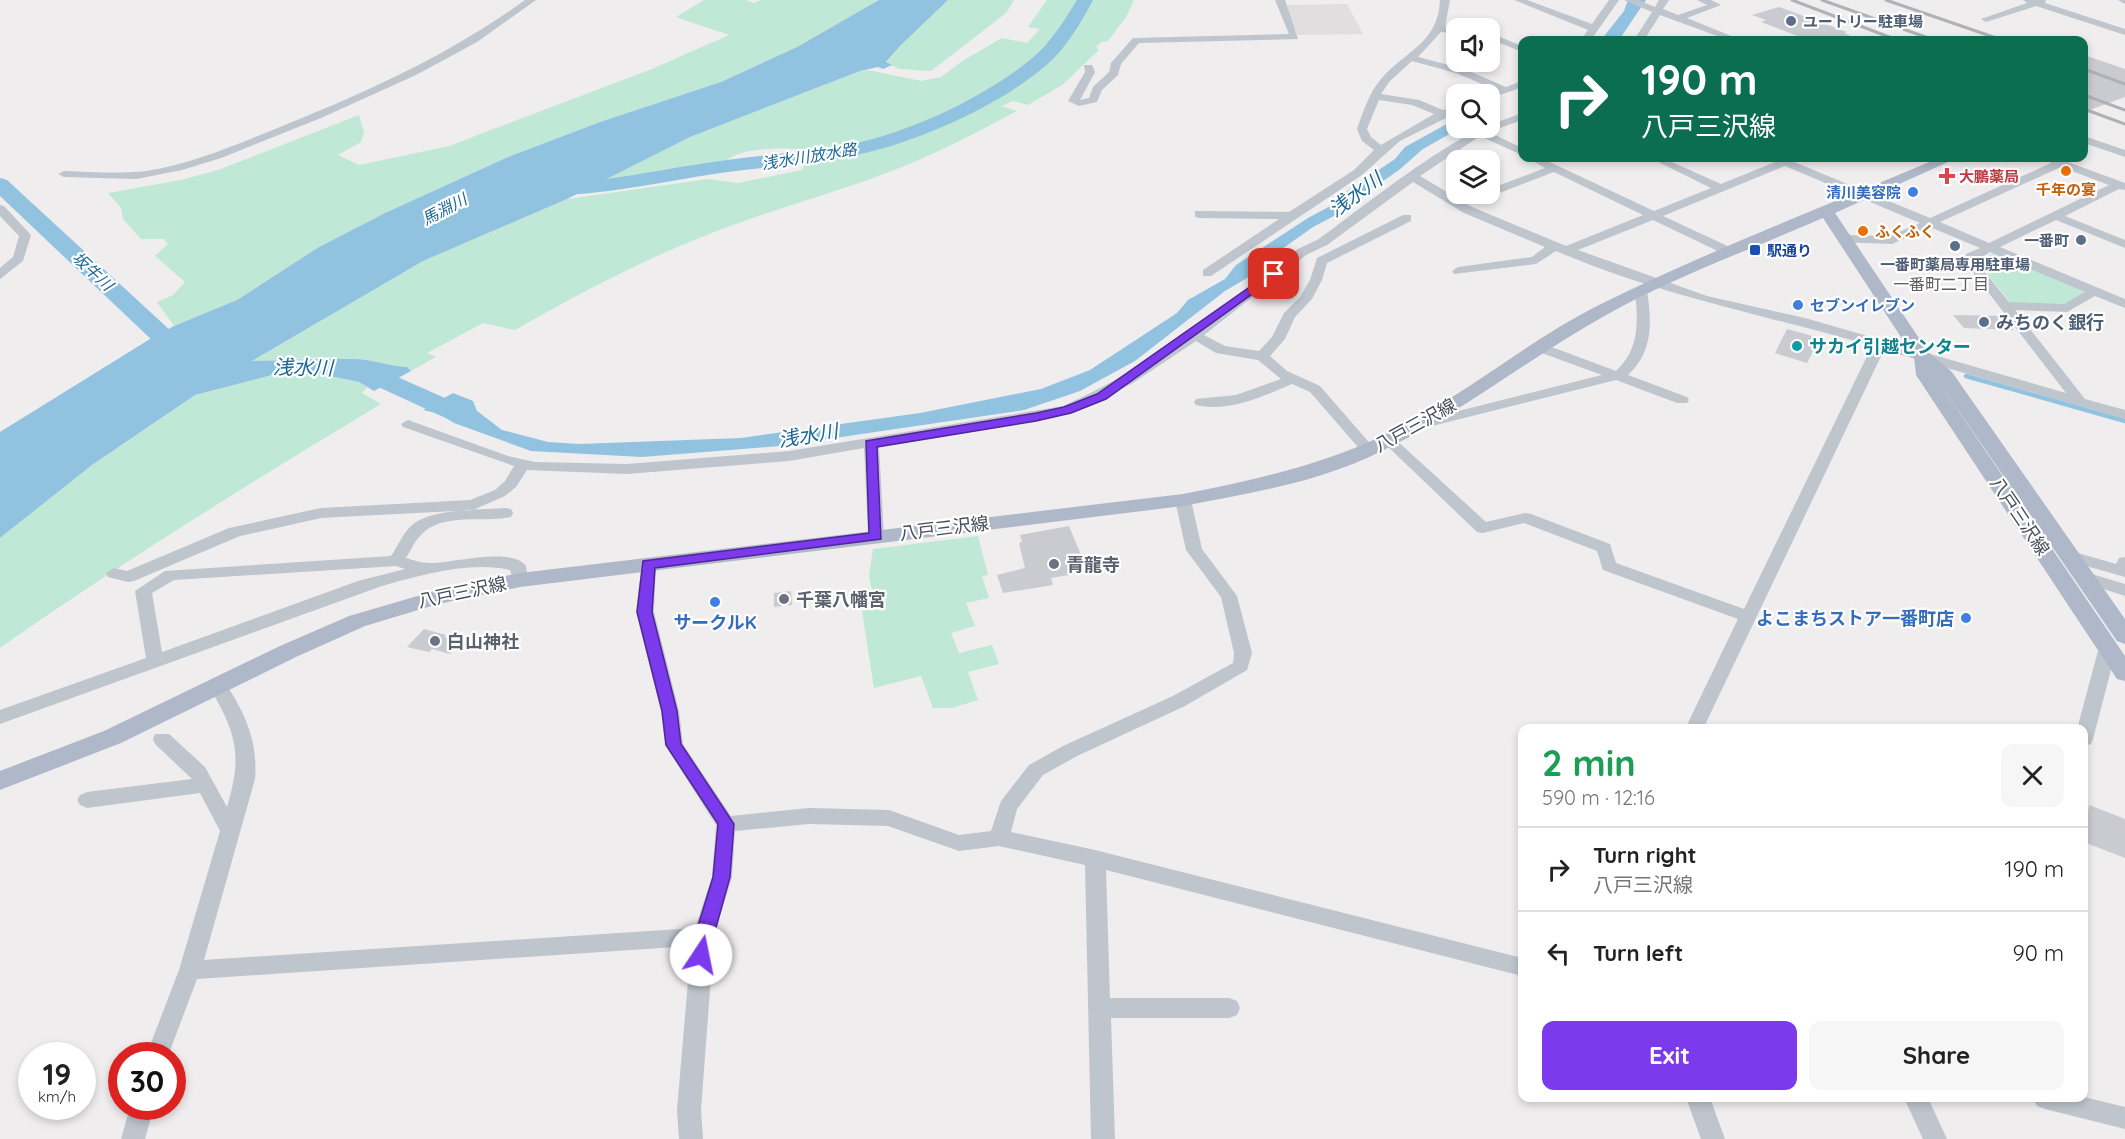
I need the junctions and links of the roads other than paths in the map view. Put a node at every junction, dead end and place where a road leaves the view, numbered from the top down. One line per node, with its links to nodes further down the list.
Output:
1 (531, 0): 46 (street)
2 (1280, 0): 23 (street)
3 (1445, 0): 14 (street)
4 (1519, 0): 13 (street)
5 (1614, 0): 13 (street)
6 (1629, 0): 10 (street)
7 (1664, 0): 10 (street)
8 (1702, 0): 11 (street)
9 (2037, 1): 12 (street); 16 (street)
10 (1655, 10): 11 (street); 18 (street)
11 (1678, 18): 19 (street)
12 (1986, 19)
13 (1593, 28): 17 (street)
14 (1440, 29): 15 (street); 22 (street)
15 (1446, 30)
16 (2125, 32)
17 (1588, 36)
18 (1641, 36)
19 (1725, 36)
20 (1500, 40): 21 (street)
21 (1518, 47)
22 (1412, 58): 25 (street); 27 (street)
23 (1088, 67)
24 (1518, 85): 25 (street)
25 (1505, 90): 26 (street)
26 (1500, 92)
27 (1376, 96): 29 (street); 35 (street)
28 (1446, 113): 29 (street)
29 (1442, 114): 35 (street)
30 (1518, 118): 31 (street)
31 (1500, 124)
32 (1470, 138): 47 (street)
33 (1493, 138): 36 (street)
34 (2088, 140): 37 (street)
35 (1381, 150): 58 (street)
36 (1518, 150)
37 (2125, 154)
38 (1542, 162): 45 (street)
39 (1664, 162): 49 (street)
40 (1779, 162): 49 (street)
41 (1793, 162): 51 (street)
42 (1940, 162): 51 (main road, 八戸三沢線)
43 (2058, 162): 44 (street)
44 (2061, 163): 48 (street); 61 (street)
45 (1555, 168): 50 (street); 57 (street)
46 (64, 174)
47 (1413, 177): 52 (street); 74 (street)
48 (2120, 183): 59 (street)
49 (1721, 188): 57 (street)
50 (1500, 189)
51 (1864, 194): 55 (main road, 八戸三沢線); 61 (street)
52 (1446, 196)
53 (1460, 204): 65 (street)
54 (0, 209): 69 (street)
55 (1826, 210): 62 (main road, 八戸三沢線); 66 (main road, 八戸三沢線)
56 (1199, 214): 58 (street)
57 (1653, 214): 65 (street); 66 (street)
58 (1291, 216): 68 (street)
59 (2056, 216): 63 (street); 64 (street)
60 (1407, 218): 77 (street)
61 (1931, 223): 62 (street); 64 (street)
62 (1843, 239): 78 (main road, 八戸三沢線)
63 (2125, 244)
64 (1990, 247): 71 (street); 73 (street)
65 (1560, 248): 67 (street); 70 (street)
66 (1730, 252): 70 (main road, 八戸三沢線)
67 (1458, 271)
68 (1207, 273)
69 (0, 275)
70 (1648, 288): 75 (street); 76 (main road, 八戸三沢線); 79 (street)
71 (2095, 291): 72 (street); 73 (street)
72 (2125, 304)
73 (2007, 306): 83 (street)
74 (1193, 334): 77 (street); 88 (street)
75 (1880, 344): 78 (street); 103 (street)
76 (1544, 349): 79 (street); 86 (main road, 八戸三沢線)
77 (1262, 356): 80 (street)
78 (1923, 357): 83 (street); 94 (main road, 八戸三沢線); 104 (main road, 八戸三沢線)
79 (1620, 375): 81 (street); 86 (street)
80 (1292, 379): 82 (street); 89 (street)
81 (1682, 399)
82 (1201, 402)
83 (2080, 402): 84 (street)
84 (2125, 415)
85 (408, 424): 90 (street)
86 (1419, 425): 87 (main road, 八戸三沢線)
87 (1389, 441): 89 (main road, 八戸三沢線); 103 (street)
88 (871, 444): 90 (street); 93 (street)
89 (1368, 450): 91 (main road, 八戸三沢線)
90 (523, 464): 99 (street)
91 (1183, 500): 93 (main road, 八戸三沢線); 117 (street)
92 (505, 513): 95 (street)
93 (876, 536): 97 (main road, 八戸三沢線)
94 (2070, 556): 96 (street); 100 (main road, 八戸三沢線)
95 (396, 561): 98 (street); 105 (street)
96 (2125, 562)
97 (648, 565): 101 (main road, 八戸三沢線); 115 (street)
98 (429, 569): 101 (street); 105 (street)
99 (114, 573)
100 (2085, 577): 102 (street); 104 (main road, 八戸三沢線)
101 (520, 579): 107 (main road, 八戸三沢線)
102 (2125, 590)
103 (1749, 616): 109 (street)
104 (2116, 641): 106 (main road, 八戸三沢線); 110 (street)
105 (155, 661): 108 (street)
106 (2125, 673)
107 (218, 686): 112 (main road, 八戸三沢線); 116 (street)
108 (0, 717)
109 (1696, 724)
110 (2088, 727)
111 (162, 739): 113 (street)
112 (0, 780)
113 (206, 785): 114 (street); 116 (street)
114 (87, 800)
115 (726, 824): 117 (street); 119 (street)
116 (230, 831): 121 (street)
117 (999, 838): 118 (street)
118 (1095, 858): 120 (street); 122 (street)
119 (703, 936): 121 (street); 131 (street)
120 (1518, 966)
121 (190, 970): 124 (street)
122 (1098, 1008): 123 (street); 132 (street)
123 (1228, 1008)
124 (162, 1042)
125 (1699, 1102): 133 (street)
126 (1918, 1102): 134 (street)
127 (2061, 1102): 128 (street)
128 (2125, 1118)
129 (137, 1120): 130 (street)
130 (131, 1138)
131 (691, 1139)
132 (1103, 1139)
133 (1713, 1139)
134 (1935, 1139)

